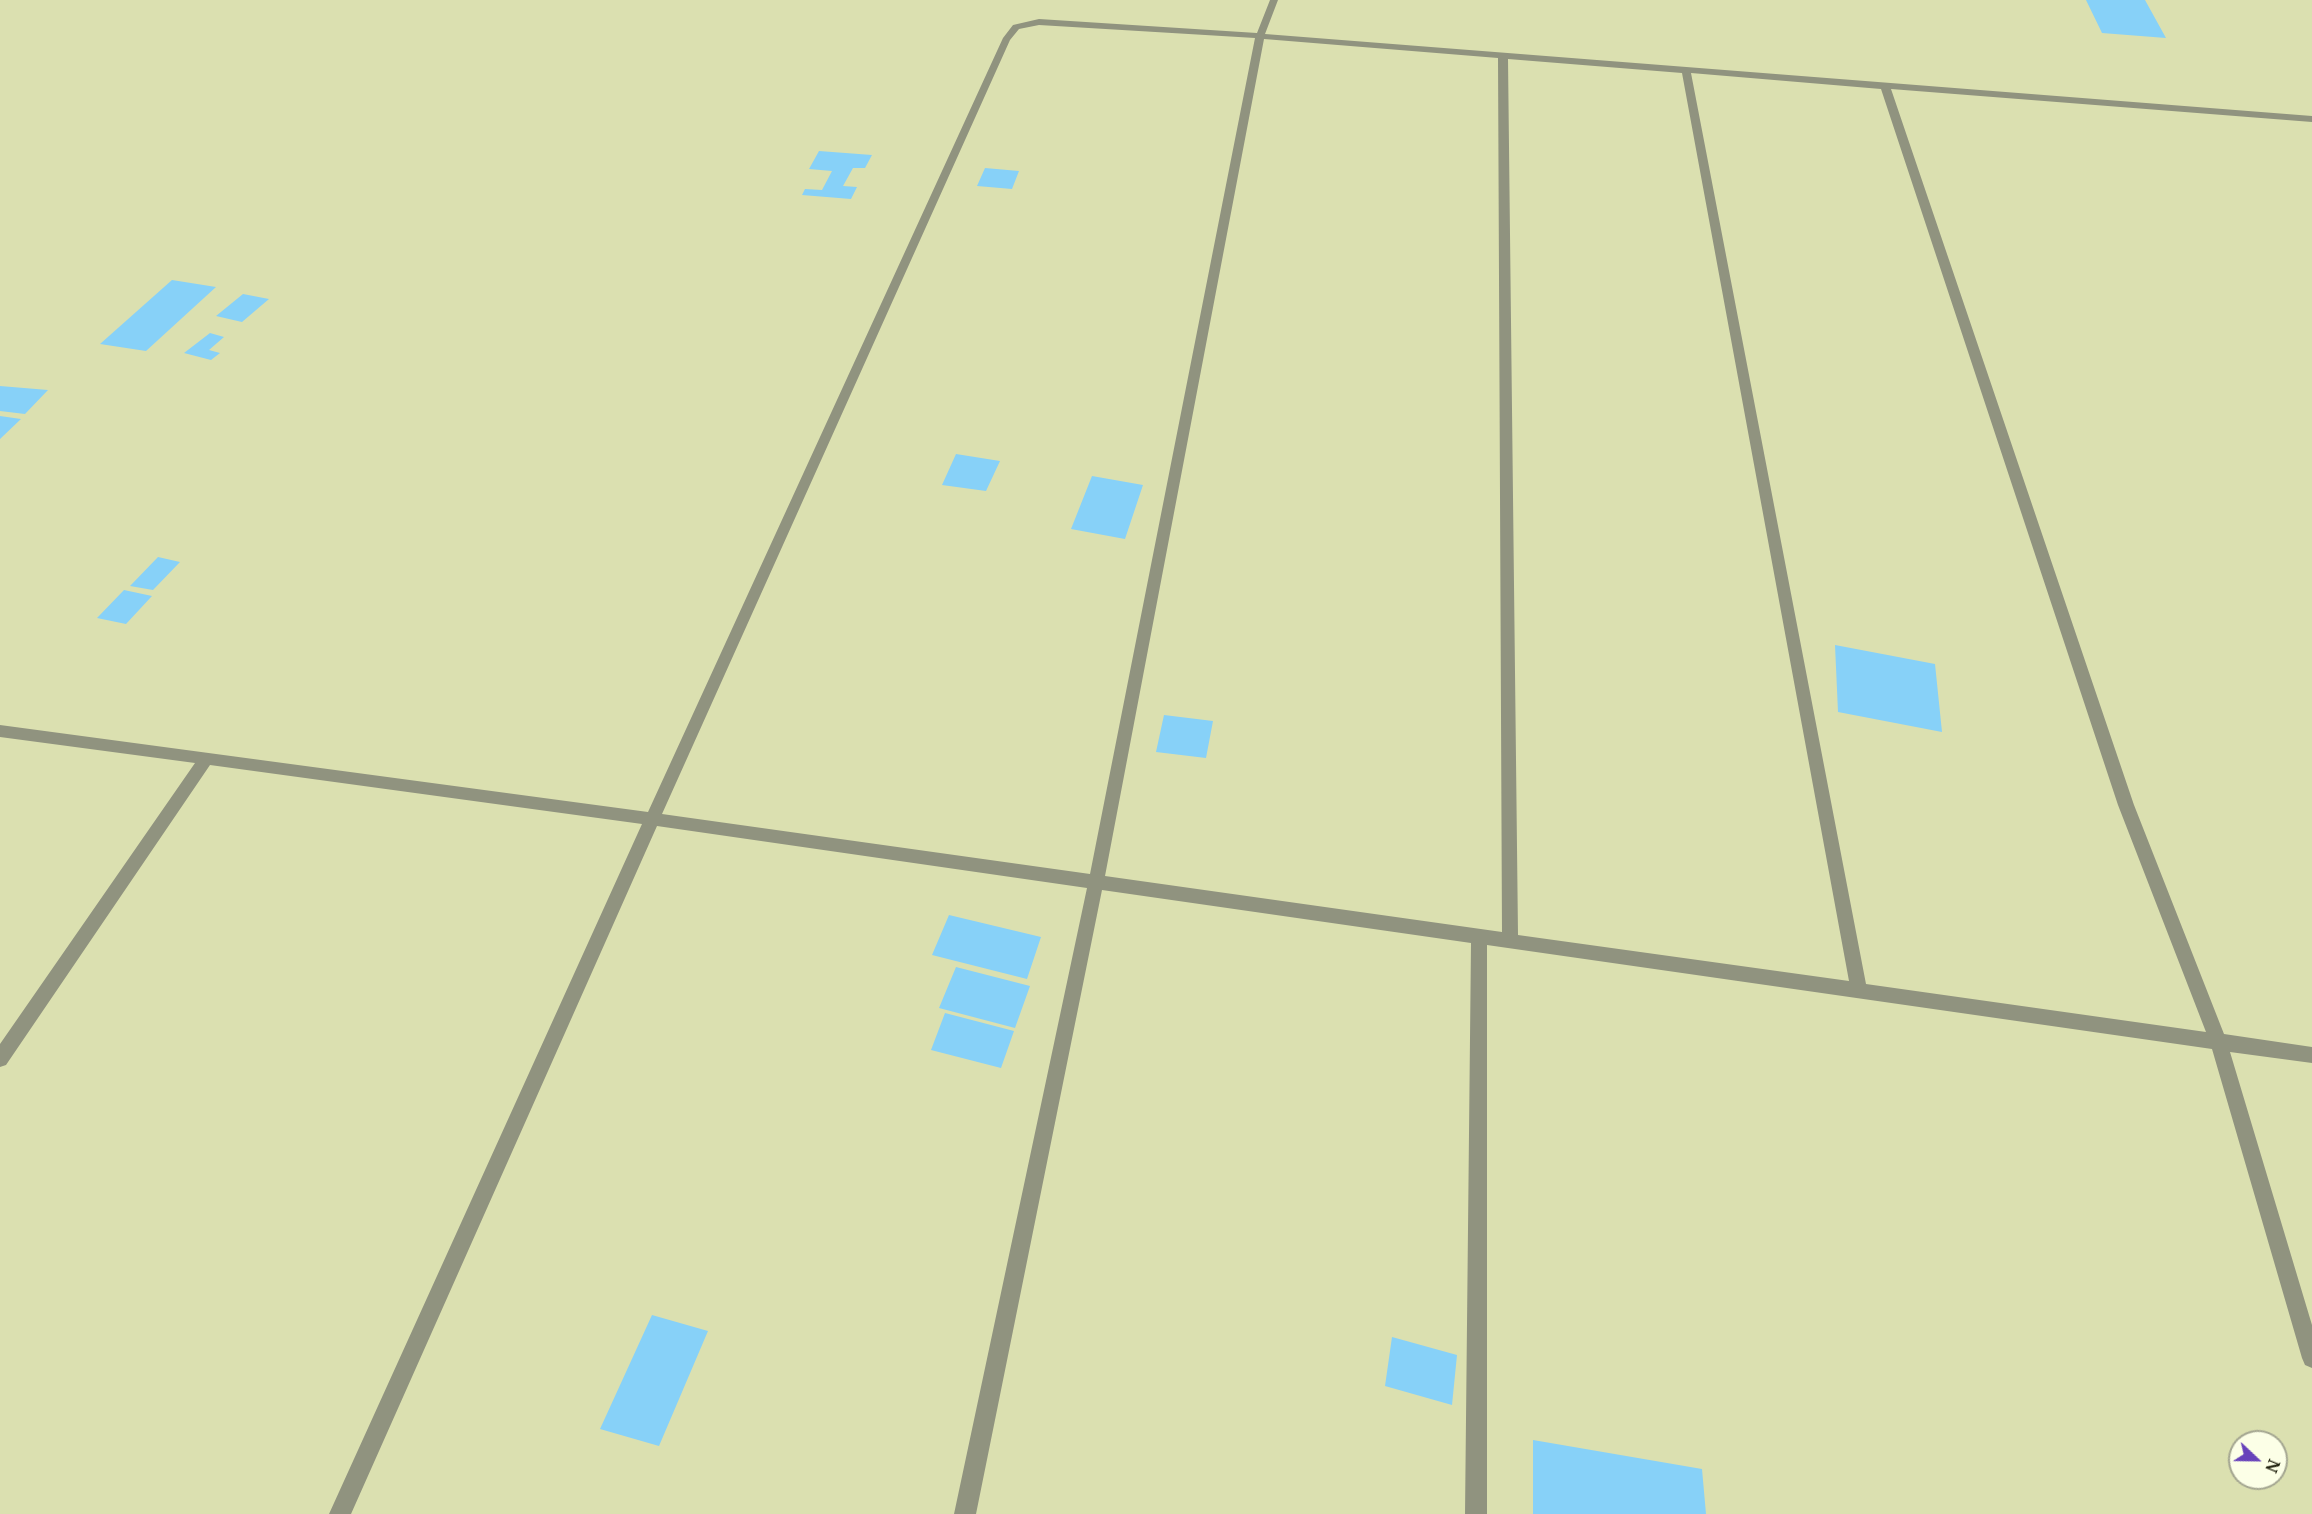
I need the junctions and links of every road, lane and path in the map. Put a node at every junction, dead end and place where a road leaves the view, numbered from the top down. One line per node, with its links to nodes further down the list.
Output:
1 (1274, 0): 2 (street)
2 (1260, 36): 3 (street); 9 (street); 10 (street)
3 (1503, 56): 4 (street); 12 (street)
4 (1686, 70): 5 (street); 13 (street)
5 (1885, 86): 6 (street); 14 (street)
6 (2312, 119)
7 (0, 731): 8 (street)
8 (206, 759): 9 (street); 16 (street)
9 (652, 819): 10 (street); 18 (street)
10 (1096, 882): 11 (street); 19 (street)
11 (1479, 937): 12 (street); 20 (street)
12 (1509, 941): 13 (street)
13 (1859, 991): 14 (street)
14 (2218, 1041): 15 (street); 17 (street)
15 (2312, 1055)
16 (0, 1059)
17 (2312, 1359)
18 (340, 1514)
19 (964, 1514)
20 (1476, 1514)

